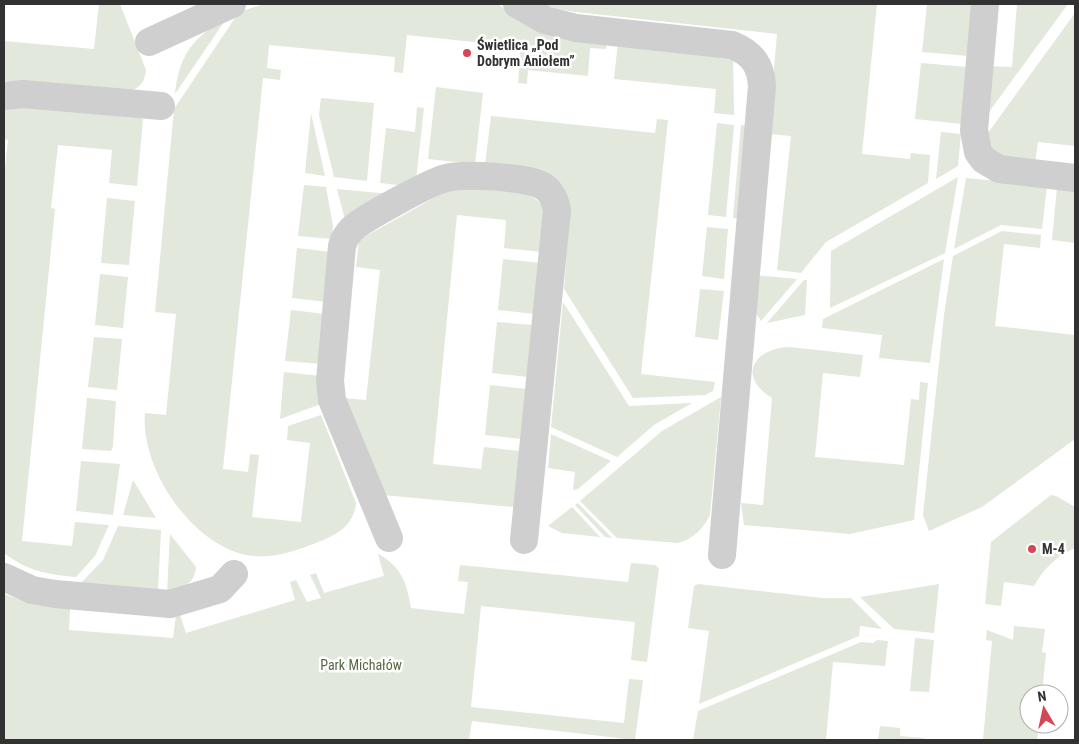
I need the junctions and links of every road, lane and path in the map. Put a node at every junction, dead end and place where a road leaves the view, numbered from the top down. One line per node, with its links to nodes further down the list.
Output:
1 (232, 4): 4 (street)
2 (518, 4): 10 (street)
3 (985, 4): 7 (street)
4 (150, 42)
5 (4, 96): 6 (street)
6 (161, 106)
7 (1075, 178)
8 (390, 538): 9 (street)
9 (524, 540)
10 (722, 555)
11 (234, 574): 12 (street)
12 (4, 577)

